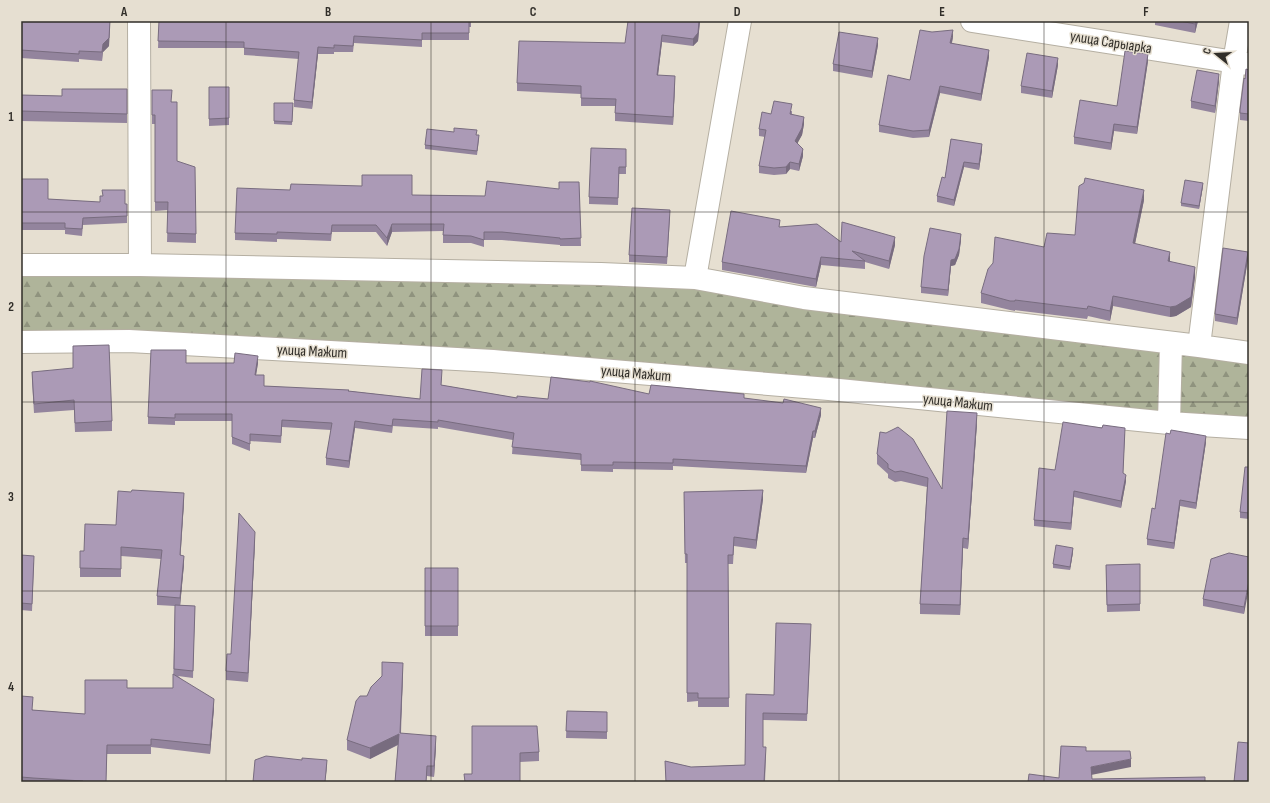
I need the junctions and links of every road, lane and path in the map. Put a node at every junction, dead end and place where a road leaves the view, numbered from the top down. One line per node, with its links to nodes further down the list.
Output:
1 (139, 21): 7 (street)
2 (740, 21): 8 (street)
3 (972, 21): 5 (street, улица Сарыарка)
4 (1241, 21): 5 (street)
5 (1241, 63): 11 (street)
6 (21, 265): 7 (street)
7 (140, 265): 8 (street)
8 (695, 278): 10 (street)
9 (21, 342): 13 (street, улица Мажит)
10 (1171, 343): 11 (street); 13 (street)
11 (1199, 346): 12 (street)
12 (1249, 353)
13 (1169, 423): 14 (street, улица Мажит)
14 (1249, 428)

